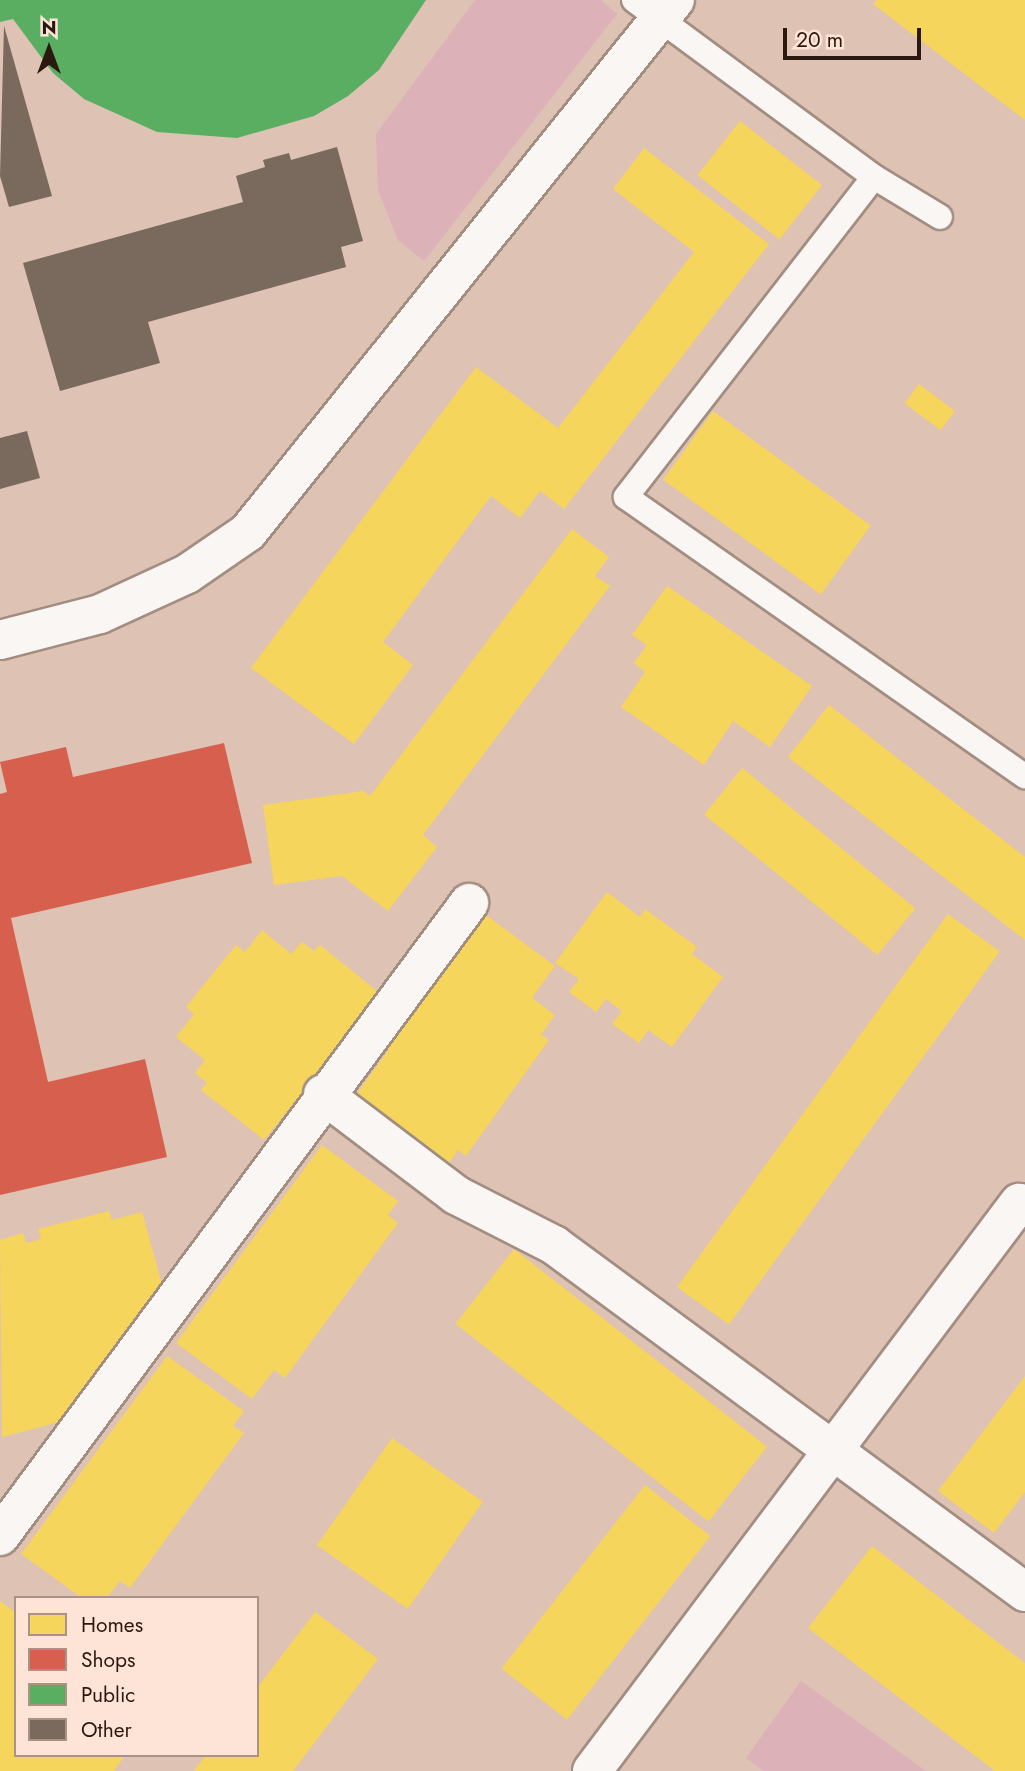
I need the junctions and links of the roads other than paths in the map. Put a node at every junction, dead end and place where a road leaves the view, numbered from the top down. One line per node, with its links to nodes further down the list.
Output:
1 (655, 7): 2 (lane); 4 (street)
2 (874, 177): 3 (lane); 5 (lane)
3 (940, 217)
4 (0, 640)
5 (1025, 776)
6 (469, 903): 7 (street)
7 (323, 1094): 9 (street); 10 (street)
8 (1019, 1203): 9 (street)
9 (834, 1449): 11 (street); 12 (street)
10 (0, 1536)
11 (1025, 1592)
12 (592, 1771)

